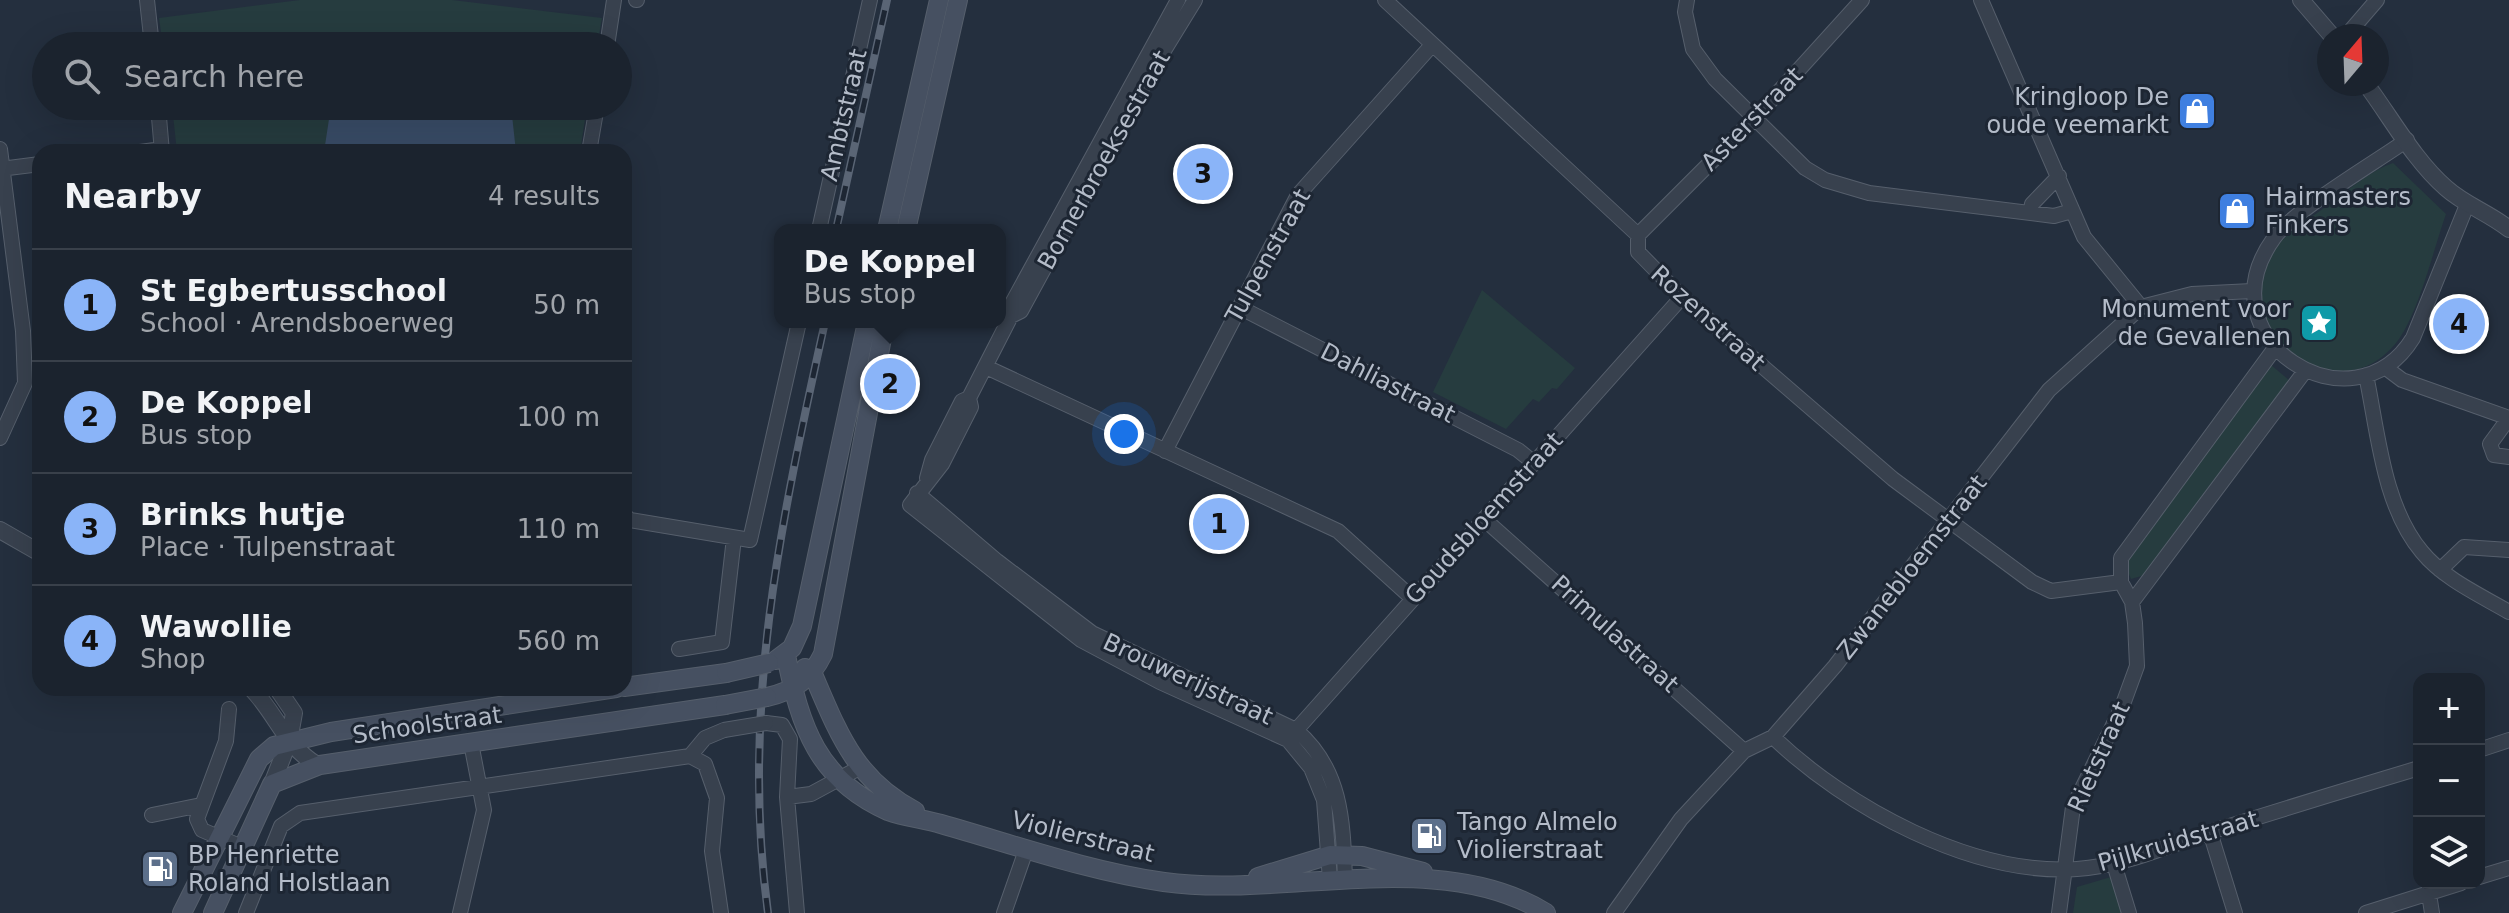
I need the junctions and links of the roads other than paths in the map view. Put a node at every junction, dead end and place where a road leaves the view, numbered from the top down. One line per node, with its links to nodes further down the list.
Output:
1 (147, 0): 16 (street)
2 (614, 0): 17 (street)
3 (870, 0): 33 (street, Ambtstraat)
4 (939, 0): 34 (main road)
5 (958, 0): 35 (main road)
6 (1178, 0): 42 (street, Bornerbroeksestraat)
7 (1195, 0): 42 (street, Bornerbroeksestraat)
8 (1385, 0): 18 (street, Rozenstraat)
9 (1687, 0): 20 (street)
10 (1862, 0): 20 (street, Asterstraat)
11 (1981, 0): 29 (street)
12 (2301, 0): 14 (street)
13 (2377, 0): 15 (street)
14 (2322, 24)
15 (2356, 24)
16 (150, 32)
17 (609, 32)
18 (1432, 45): 37 (street, Rozenstraat); 40 (street, Tulpenstraat)
19 (2375, 96): 23 (street)
20 (1754, 119): 32 (street); 37 (street, Asterstraat)
21 (159, 120): 24 (street)
22 (595, 120): 25 (street)
23 (2407, 140): 30 (street); 38 (street)
24 (161, 144)
25 (590, 144)
26 (0, 149): 28 (street)
27 (32, 165): 28 (street)
28 (1, 169): 53 (street)
29 (2059, 176): 31 (street); 32 (street)
30 (2467, 205): 36 (street); 50 (street)
31 (2072, 211): 32 (street); 41 (street)
32 (2030, 213)
33 (820, 224)
34 (888, 224)
35 (907, 224)
36 (2509, 229)
37 (1638, 235): 39 (street, Rozenstraat)
38 (2252, 291): 41 (street, Zwanebloemstraat); 48 (street)
39 (1682, 297): 56 (street, Goudsbloemstraat); 60 (street, Rozenstraat)
40 (1239, 307): 54 (street, Tulpenstraat); 56 (street, Dahliastraat)
41 (2141, 307): 60 (street, Zwanebloemstraat)
42 (1011, 316): 43 (street, Bornerbroeksestraat)
43 (1006, 326)
44 (797, 328): 62 (street)
45 (866, 328): 71 (main road)
46 (884, 328): 72 (main road)
47 (1005, 328): 49 (street, Bornerbroeksestraat)
48 (2275, 348): 51 (street); 66 (street)
49 (986, 367): 54 (street); 57 (street, Bornerbroeksestraat)
50 (2386, 368): 52 (street); 55 (street)
51 (2305, 371): 52 (street); 68 (street)
52 (2366, 375): 65 (street)
53 (0, 438)
54 (1165, 451): 67 (street)
55 (2509, 457)
56 (1534, 463): 58 (street, Goudsbloemstraat)
57 (918, 493): 79 (street, Brouwerijstraat)
58 (1484, 519): 67 (street, Goudsbloemstraat); 85 (street, Primulastraat)
59 (632, 520): 62 (street)
60 (1948, 521): 66 (street, Rozenstraat); 80 (street, Zwanebloemstraat)
61 (0, 530): 63 (street)
62 (742, 539): 70 (street)
63 (32, 548)
64 (2509, 550): 65 (street)
65 (2440, 570): 69 (street)
66 (2121, 582): 68 (street, Rietstraat)
67 (1412, 598): 79 (street, Goudsbloemstraat)
68 (2132, 602): 104 (street, Rietstraat)
69 (2509, 612)
70 (679, 649)
71 (778, 659): 72 (main road); 73 (main road, bridge); 74 (main road, Violierstraat)
72 (812, 672): 74 (main road, Schoolstraat); 88 (main road, Violierstraat)
73 (632, 686)
74 (793, 689): 83 (main road, Schoolstraat, bridge); 90 (main road, Violierstraat)
75 (257, 696): 82 (street)
76 (282, 696): 82 (street)
77 (567, 696): 82 (main road, Schoolstraat)
78 (229, 709): 94 (street)
79 (1292, 735): 101 (street, Brouwerijstraat)
80 (1773, 737): 85 (street, Zwanebloemstraat); 104 (street, Pijlkruidstraat)
81 (2509, 740): 84 (street)
82 (289, 741): 87 (street); 91 (street); 98 (main road)
83 (471, 743): 87 (main road, Schoolstraat); 92 (street)
84 (2485, 748)
85 (1744, 751): 119 (street, Zwanebloemstraat)
86 (690, 756): 92 (street); 93 (street, bridge); 115 (street)
87 (317, 765): 91 (main road, Schoolstraat)
88 (859, 768): 90 (street); 96 (main road, Violierstraat)
89 (2413, 770): 97 (street, Pijlkruidstraat)
90 (836, 780): 93 (street); 96 (main road, Violierstraat)
91 (272, 784): 99 (main road)
92 (479, 785): 113 (street); 114 (street)
93 (787, 797): 116 (street)
94 (201, 805): 95 (street); 98 (street)
95 (152, 815)
96 (936, 823): 100 (main road, Violierstraat)
97 (2210, 832): 102 (street, Pijlkruidstraat); 122 (street)
98 (218, 837): 99 (street); 111 (main road)
99 (242, 847): 112 (main road)
100 (1026, 850): 107 (main road, Violierstraat); 117 (street)
101 (1337, 855): 106 (street, Brouwerijstraat); 107 (main road, Violierstraat); 108 (main road, Violierstraat)
102 (2114, 864): 104 (street, Pijlkruidstraat); 121 (street)
103 (2509, 868): 105 (street)
104 (2063, 869): 120 (street, Rietstraat)
105 (2485, 875)
106 (1338, 879): 107 (main road, Violierstraat); 108 (main road, Violierstraat)
107 (1220, 886)
108 (1479, 888): 118 (main road, Violierstraat)
109 (2444, 889): 110 (street)
110 (2429, 894): 123 (street); 124 (street)
111 (182, 913)
112 (213, 913)
113 (246, 913)
114 (460, 913)
115 (721, 913)
116 (797, 913)
117 (1004, 913)
118 (1546, 913)
119 (1614, 913)
120 (2059, 913)
121 (2129, 913)
122 (2235, 913)
123 (2366, 913)
124 (2432, 913)

